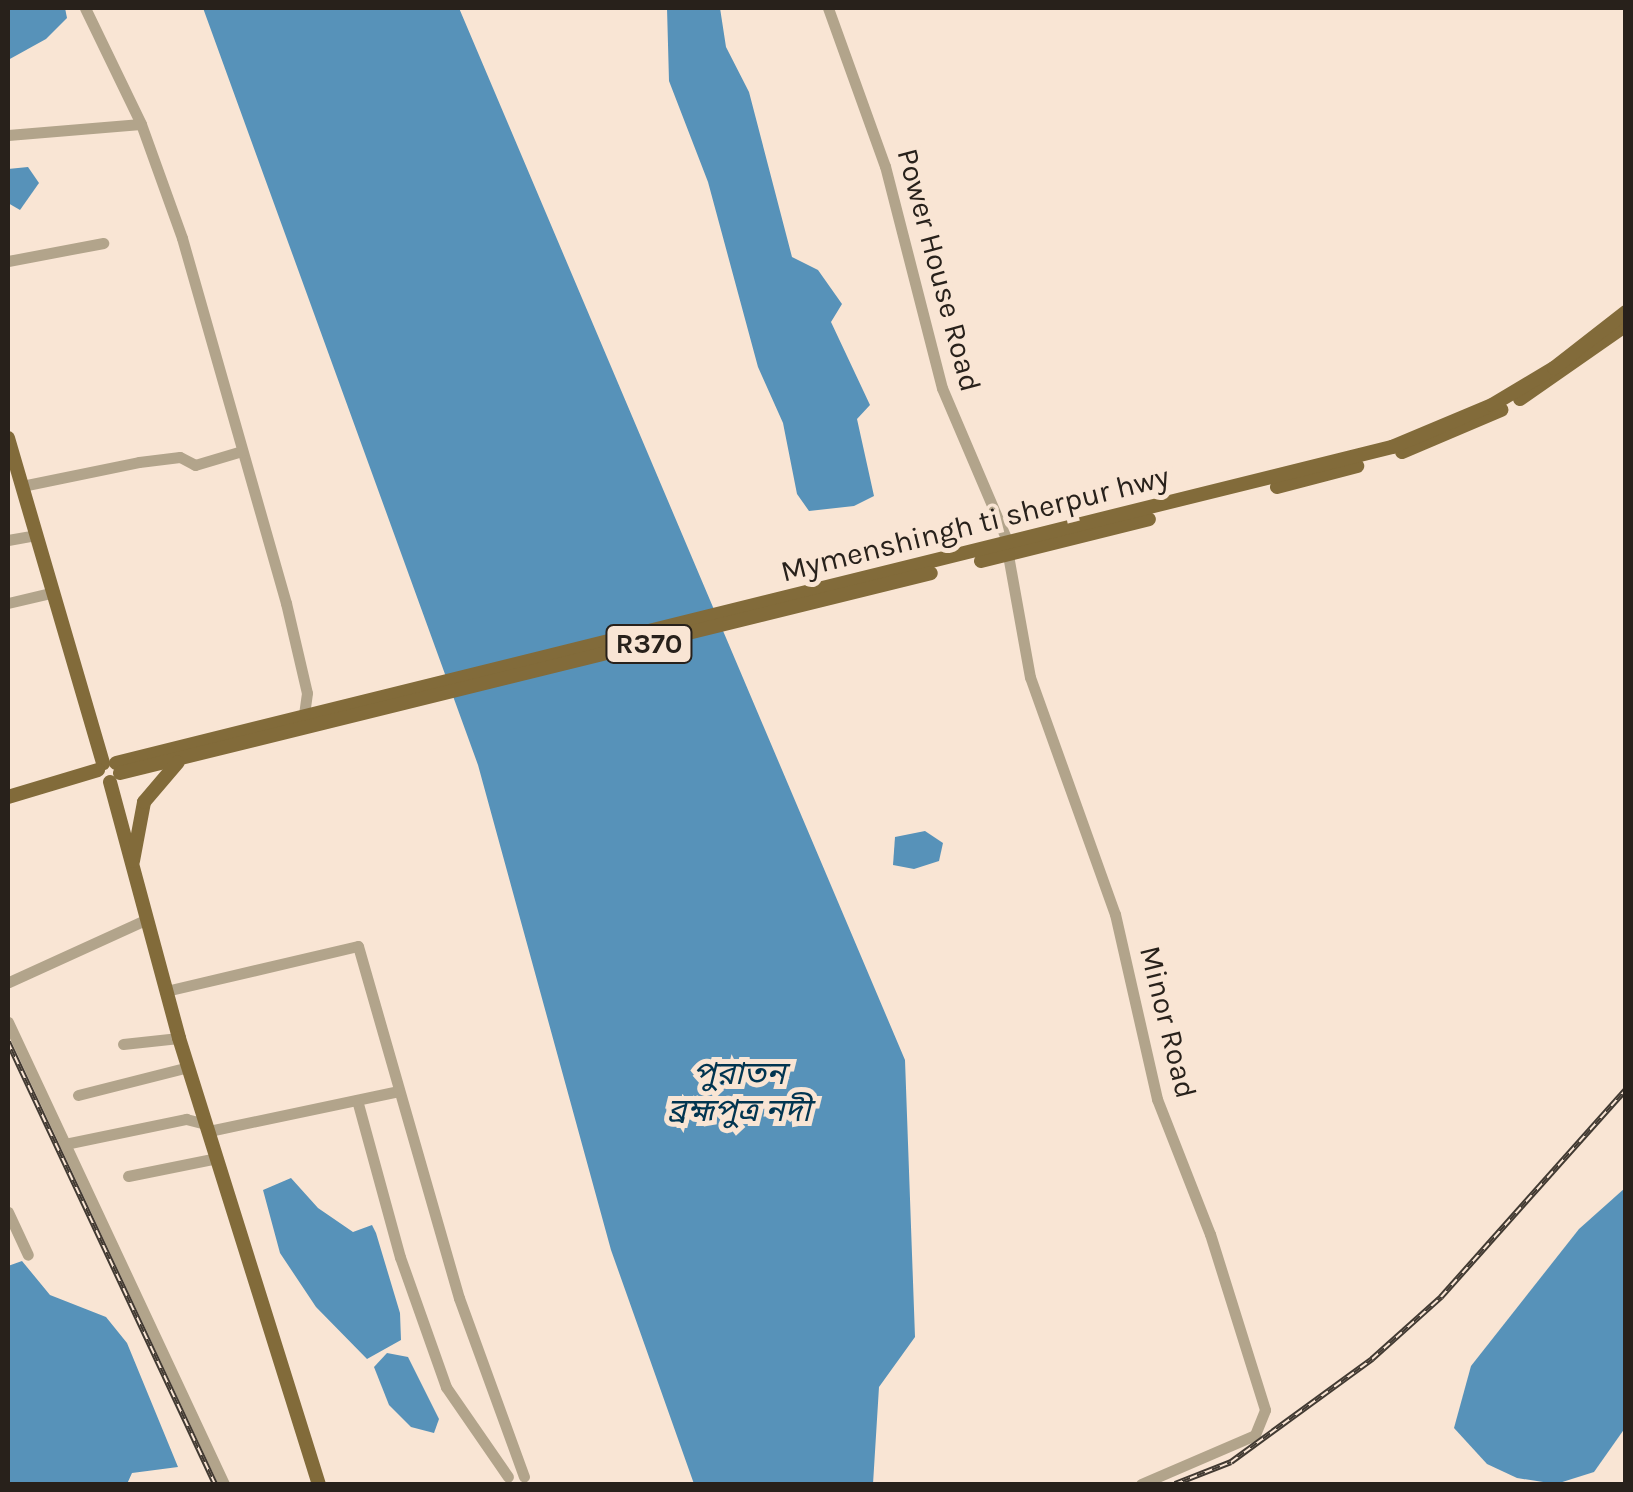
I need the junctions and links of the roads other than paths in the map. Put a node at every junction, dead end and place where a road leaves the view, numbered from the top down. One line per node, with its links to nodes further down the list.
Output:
1 (85, 8): 3 (street)
2 (828, 8): 14 (street, Power House Road)
3 (141, 124): 4 (street); 10 (street)
4 (8, 135)
5 (103, 243): 6 (street)
6 (8, 262)
7 (1626, 312): 14 (main road, Mymenshingh ti sherpur hwy)
8 (1626, 325): 14 (main road, Mymenshingh ti sherpur hwy)
9 (8, 442): 11 (main road)
10 (242, 451): 11 (street); 17 (street)
11 (22, 486): 12 (main road)
12 (36, 535): 13 (street); 15 (main road); 19 (main road)
13 (8, 540)
14 (1008, 549): 17 (main road, Mymenshingh ti sherpur hwy); 42 (street, Minor Road)
15 (50, 593): 16 (street); 19 (main road)
16 (8, 603)
17 (306, 718): 18 (main road); 19 (main road)
18 (186, 757): 19 (main road); 21 (main road)
19 (109, 769): 20 (main road); 21 (main road)
20 (8, 797)
21 (132, 872): 22 (main road)
22 (146, 919): 23 (street); 24 (main road)
23 (9, 982)
24 (166, 990): 26 (main road); 29 (street)
25 (8, 1022): 33 (street)
26 (180, 1038): 27 (street); 28 (main road)
27 (123, 1044)
28 (189, 1067): 30 (street); 32 (main road)
29 (399, 1091): 31 (street); 39 (street)
30 (78, 1095)
31 (357, 1100): 32 (street); 38 (street)
32 (208, 1128): 33 (street); 34 (main road)
33 (65, 1144): 40 (street)
34 (217, 1158): 35 (street); 41 (main road)
35 (128, 1176)
36 (8, 1212): 37 (street)
37 (28, 1256)
38 (508, 1477)
39 (524, 1477)
40 (224, 1484)
41 (318, 1484)
42 (1141, 1484)

